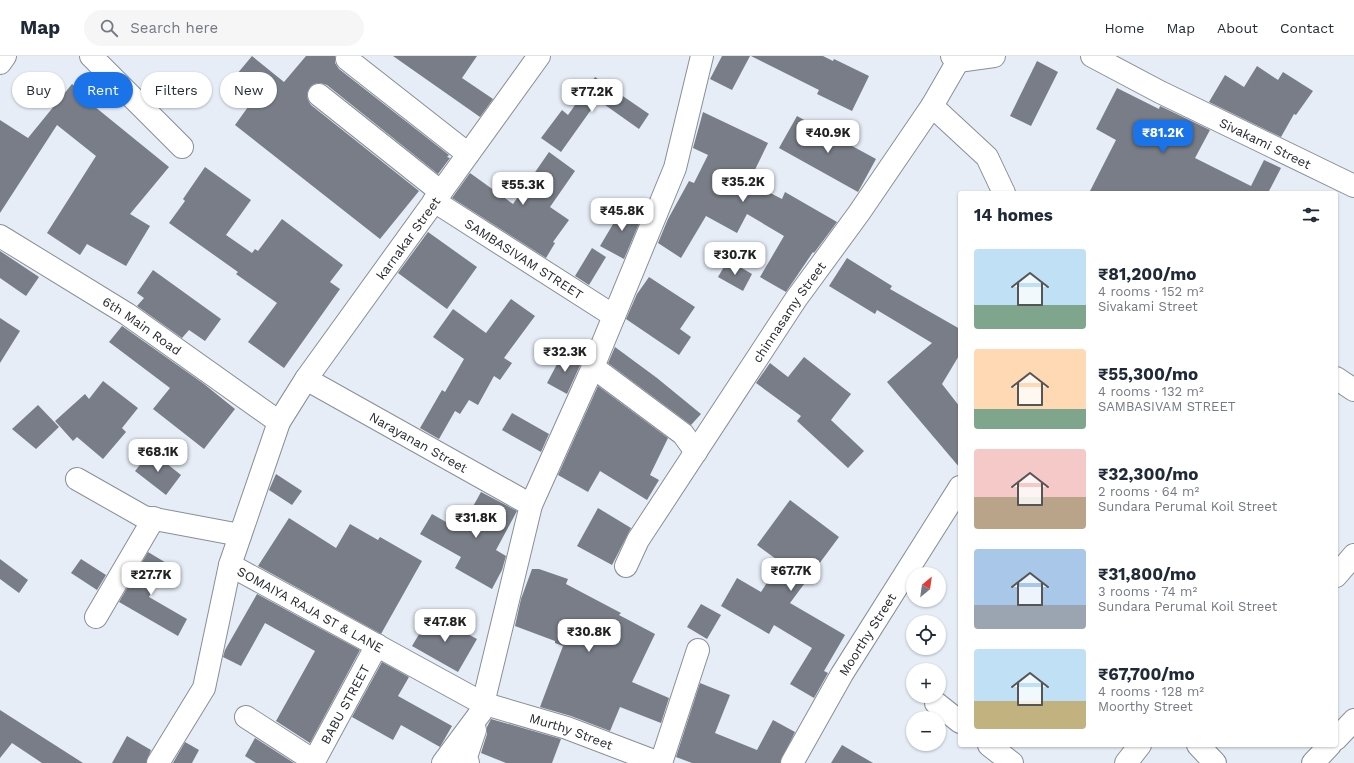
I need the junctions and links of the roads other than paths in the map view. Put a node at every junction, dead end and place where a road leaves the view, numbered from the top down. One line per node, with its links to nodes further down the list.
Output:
1 (5, 56): 9 (street)
2 (91, 56): 12 (street)
3 (539, 56): 13 (street, karnakar Street)
4 (702, 56): 18 (street)
5 (994, 56): 7 (street)
6 (1092, 56): 14 (street, Sivakami Street)
7 (955, 58): 11 (street, chinnasamy Street)
8 (347, 59): 13 (street)
9 (0, 63)
10 (318, 95): 16 (street, SAMBASIVAM STREET)
11 (932, 106): 15 (street); 24 (street, chinnasamy Street)
12 (182, 146)
13 (468, 154): 16 (street, karnakar Street)
14 (1354, 186)
15 (1003, 191)
16 (438, 196): 18 (street, SAMBASIVAM STREET); 20 (street, karnakar Street)
17 (0, 236): 23 (street, 6th Main Road)
18 (614, 316): 19 (street)
19 (593, 366): 24 (street); 27 (street)
20 (306, 379): 23 (street, karnakar Street); 27 (street, Narayanan Street)
21 (1338, 379): 22 (street)
22 (1354, 390)
23 (279, 422): 29 (street, SOMAIYA RAJA ST & LANE)
24 (696, 452): 32 (street, chinnasamy Street)
25 (77, 479): 28 (street)
26 (958, 490): 52 (street, Moorthy Street)
27 (530, 505): 38 (street)
28 (154, 518): 29 (street); 34 (street)
29 (240, 535): 31 (street, SOMAIYA RAJA ST & LANE)
30 (1354, 556): 33 (street)
31 (230, 565): 35 (street, SOMAIYA RAJA ST & LANE); 48 (street)
32 (626, 566)
33 (1338, 574)
34 (96, 617)
35 (377, 645): 38 (street, SOMAIYA RAJA ST & LANE); 47 (street, BABU STREET)
36 (698, 650): 51 (street)
37 (936, 703): 40 (street)
38 (482, 707): 49 (street); 50 (street); 51 (street, Murthy Street)
39 (246, 717): 47 (street)
40 (958, 720)
41 (1354, 720): 42 (street)
42 (1338, 737)
43 (992, 747): 53 (street)
44 (1138, 747): 54 (street)
45 (1200, 747): 55 (street)
46 (1328, 747): 56 (street)
47 (314, 762)
48 (158, 763)
49 (443, 763)
50 (468, 763)
51 (660, 763)
52 (792, 763)
53 (1012, 763)
54 (1126, 763)
55 (1216, 763)
56 (1313, 763)

